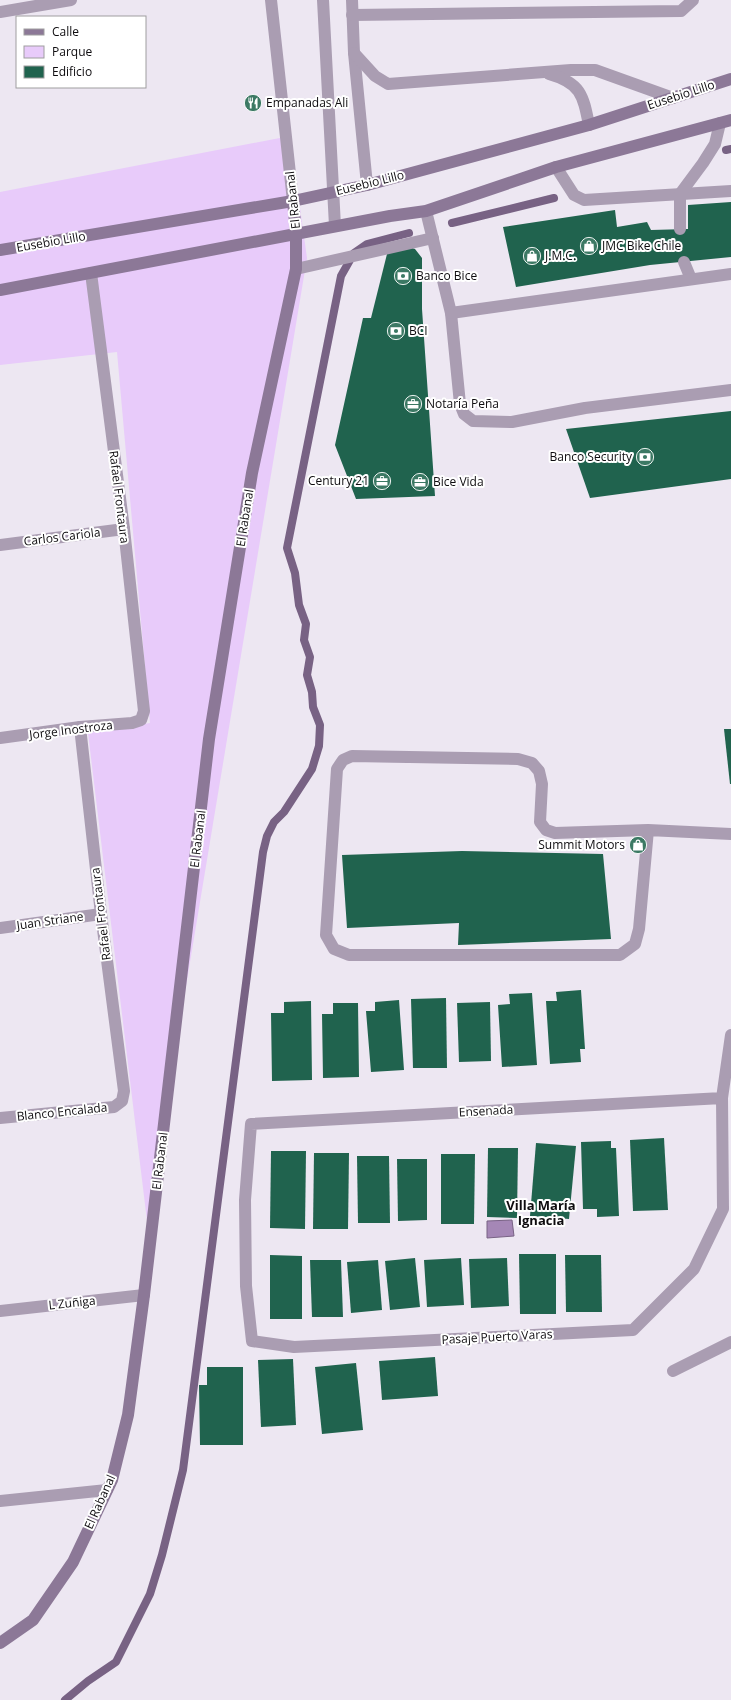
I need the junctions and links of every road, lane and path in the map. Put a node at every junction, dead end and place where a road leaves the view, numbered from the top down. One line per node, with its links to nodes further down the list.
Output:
1 (71, 0): 6 (street)
2 (271, 0): 19 (street, El Rabanal)
3 (324, 0): 17 (street)
4 (352, 0): 7 (street)
5 (693, 0): 7 (street)
6 (0, 12)
7 (352, 15): 8 (street)
8 (354, 53): 9 (street); 15 (street)
9 (544, 73): 11 (street); 13 (street)
10 (731, 79): 11 (street, Eusebio Lillo)
11 (673, 98): 13 (street, Eusebio Lillo)
12 (726, 122): 14 (street); 18 (street)
13 (589, 125): 15 (street, Eusebio Lillo)
14 (556, 167): 18 (street); 20 (street)
15 (367, 185): 17 (street, Eusebio Lillo)
16 (731, 191): 18 (street)
17 (333, 192): 19 (street, Eusebio Lillo); 21 (street)
18 (680, 194): 22 (street)
19 (293, 201): 23 (street, El Rabanal); 25 (street, Eusebio Lillo)
20 (426, 211): 21 (street); 24 (street)
21 (335, 226): 23 (street)
22 (680, 229)
23 (296, 234): 27 (street, El Rabanal); 28 (street)
24 (433, 238): 27 (street); 32 (street)
25 (0, 250)
26 (684, 262): 30 (street)
27 (296, 269): 48 (street, El Rabanal)
28 (91, 273): 31 (street); 34 (street, Rafael Frontaura)
29 (731, 274): 30 (street)
30 (691, 279): 32 (street)
31 (0, 290)
32 (451, 314): 33 (street)
33 (731, 390)
34 (124, 529): 35 (street, Carlos Cariola); 36 (street, Rafael Frontaura)
35 (0, 545)
36 (141, 720): 37 (street, Jorge Inostroza)
37 (80, 727): 38 (street, Jorge Inostroza); 41 (street, Rafael Frontaura)
38 (0, 738)
39 (648, 830): 39 (street); 40 (street)
40 (731, 834)
41 (101, 914): 42 (street, Juan Striane); 45 (street, Rafael Frontaura)
42 (0, 928)
43 (731, 1035): 44 (street, Pasaje Puerto Varas)
44 (722, 1098): 47 (street, Ensenada); 47 (street, Pasaje Puerto Varas)
45 (122, 1101): 46 (street, Blanco Encalada)
46 (0, 1118)
47 (251, 1124)
48 (144, 1295): 49 (street, L Zuñiga); 52 (street, El Rabanal)
49 (0, 1311)
50 (731, 1342): 51 (street)
51 (673, 1371)
52 (107, 1490): 53 (street); 54 (street, El Rabanal)
53 (0, 1501)
54 (0, 1643)

